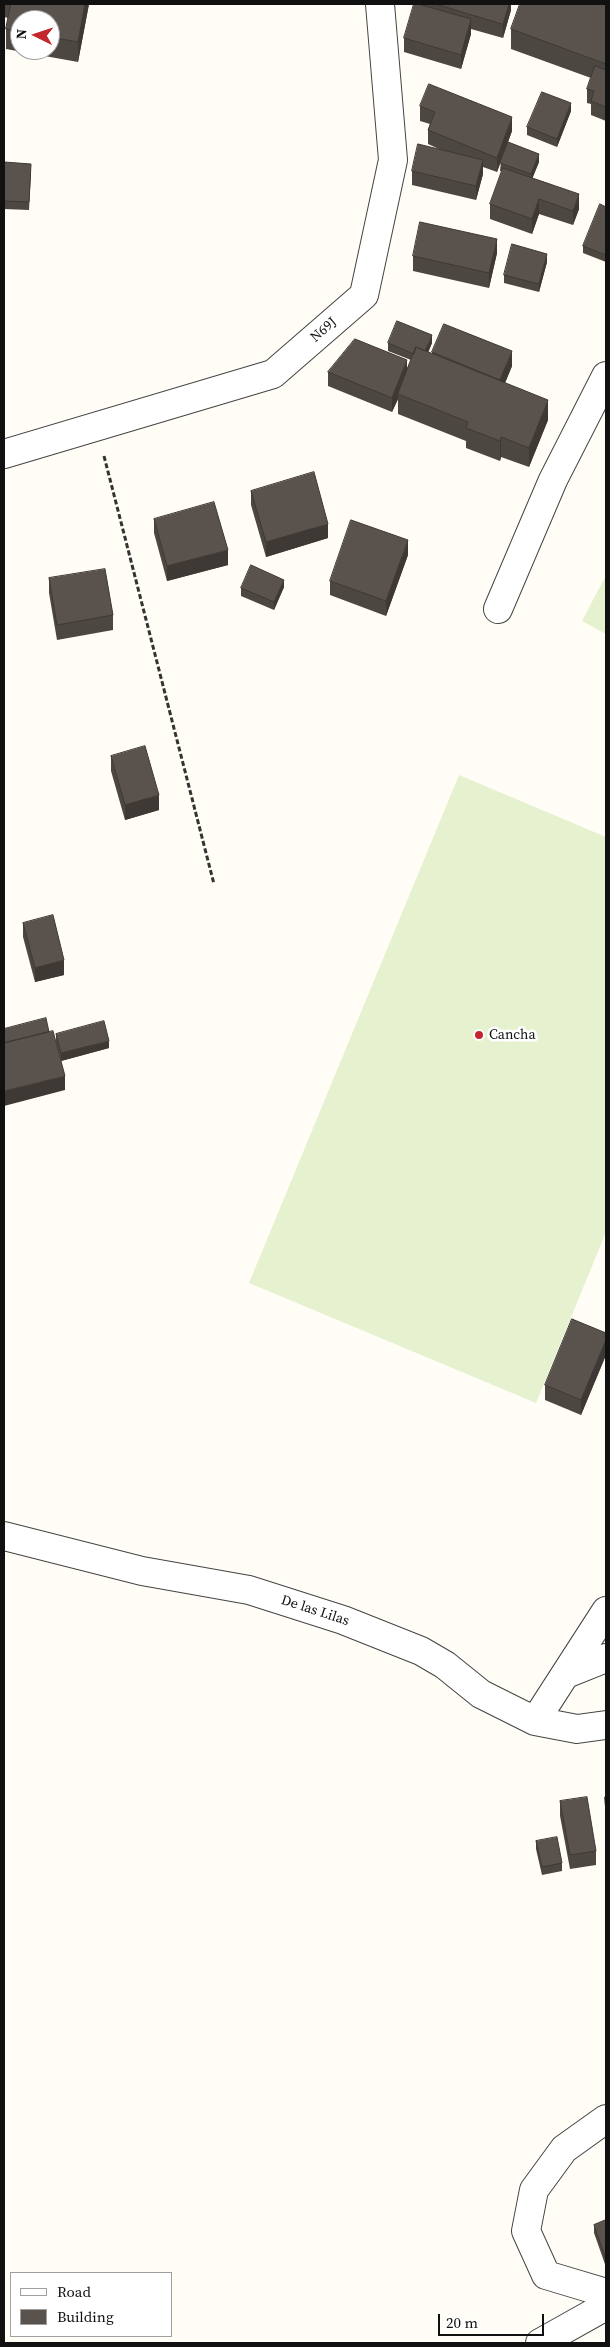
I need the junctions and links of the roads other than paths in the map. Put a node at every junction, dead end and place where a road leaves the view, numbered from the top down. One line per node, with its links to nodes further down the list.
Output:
1 (380, 4): 3 (street, N69J)
2 (606, 376): 4 (street)
3 (4, 454)
4 (498, 609)
5 (4, 1536): 9 (street, De las Lilas)
6 (606, 1611): 8 (street)
7 (606, 1658): 8 (street)
8 (566, 1674): 9 (street)
9 (535, 1722): 10 (street, De las Lilas)
10 (606, 1725)
11 (606, 2119): 12 (street)
12 (606, 2293)
13 (606, 2306): 14 (street)
14 (540, 2343)

